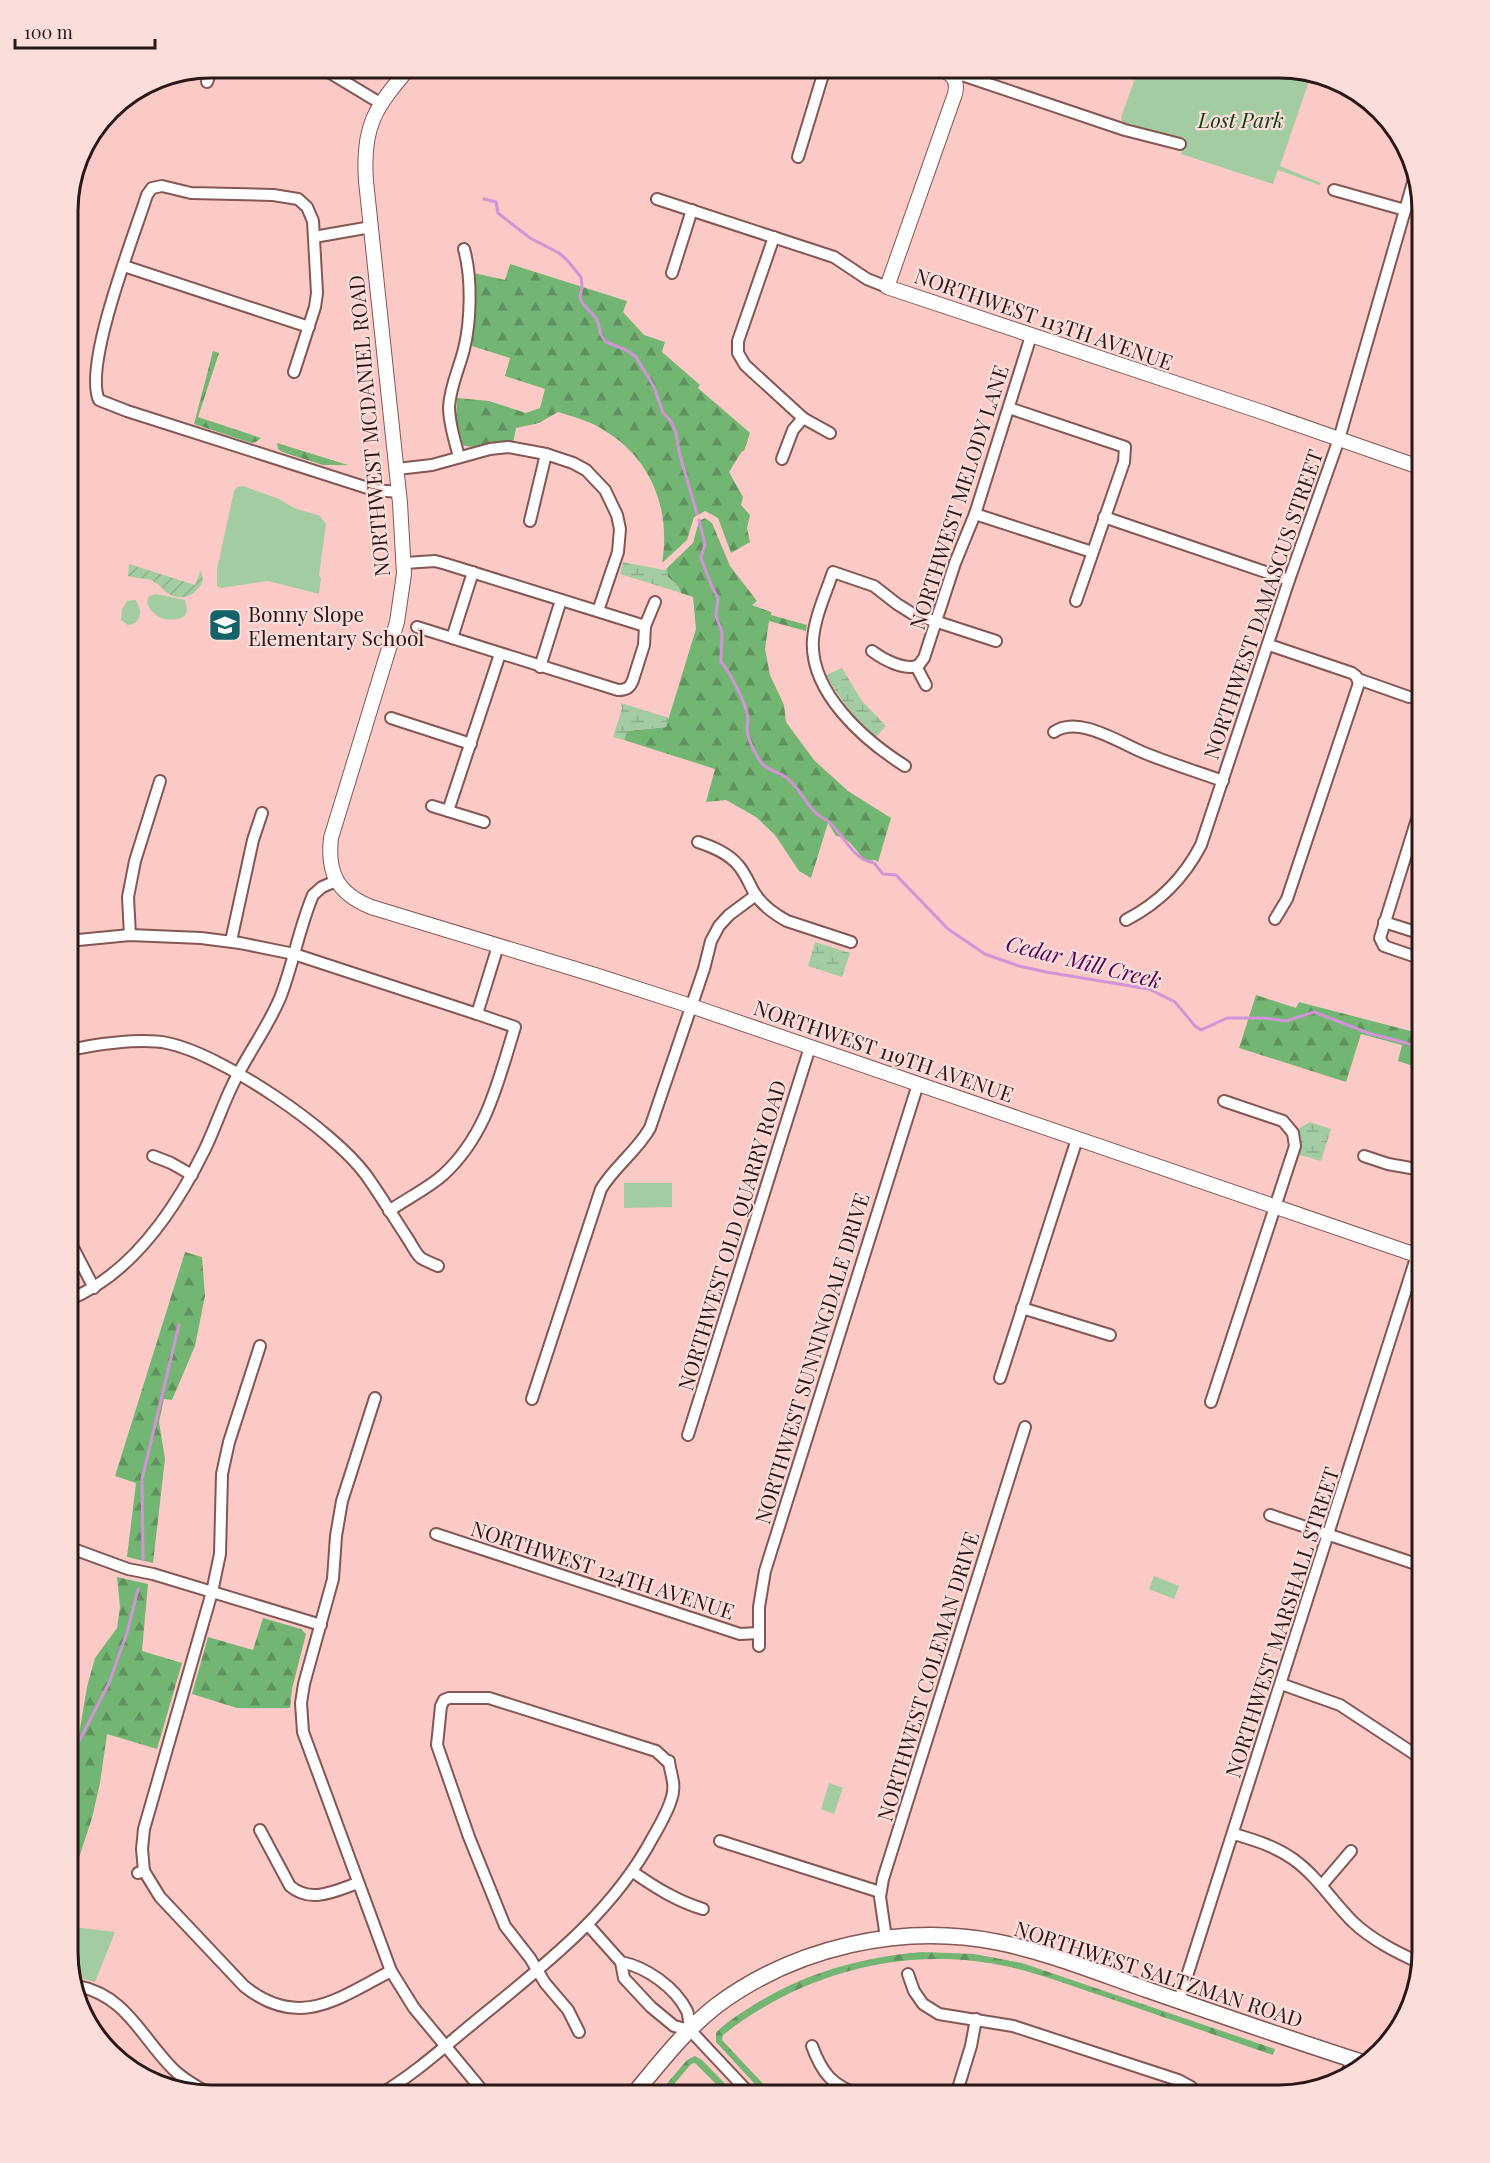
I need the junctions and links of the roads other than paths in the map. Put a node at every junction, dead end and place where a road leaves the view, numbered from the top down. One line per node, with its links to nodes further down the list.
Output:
1 (208, 78): 7 (street)
2 (339, 78): 8 (street)
3 (400, 78): 8 (street, NORTHWEST MCDANIEL ROAD)
4 (822, 78): 10 (street)
5 (960, 78): 22 (street)
6 (970, 78): 9 (street)
7 (207, 82)
8 (380, 102): 16 (street, NORTHWEST MCDANIEL ROAD)
9 (1180, 144)
10 (798, 157)
11 (1334, 190): 15 (street)
12 (1410, 191): 15 (street, NORTHWEST DAMASCUS STREET)
13 (657, 199): 14 (street, NORTHWEST 113TH AVENUE)
14 (692, 210): 18 (street, NORTHWEST 113TH AVENUE); 21 (street)
15 (1405, 210): 29 (street, NORTHWEST DAMASCUS STREET)
16 (371, 227): 17 (street); 34 (street, NORTHWEST MCDANIEL ROAD)
17 (314, 237): 20 (street); 23 (street)
18 (774, 237): 22 (street, NORTHWEST 113TH AVENUE); 27 (street)
19 (464, 249): 31 (street)
20 (124, 266): 23 (street); 35 (street)
21 (672, 273)
22 (887, 287): 24 (street, NORTHWEST 113TH AVENUE)
23 (309, 327): 25 (street)
24 (1031, 336): 26 (street, NORTHWEST MELODY LANE); 29 (street, NORTHWEST 113TH AVENUE)
25 (294, 372)
26 (1009, 408): 36 (street, NORTHWEST MELODY LANE); 37 (street)
27 (803, 418): 28 (street); 32 (street)
28 (830, 433)
29 (1339, 439): 33 (street, NORTHWEST 113TH AVENUE); 42 (street, NORTHWEST DAMASCUS STREET)
30 (546, 454): 31 (street); 38 (street); 46 (street)
31 (459, 457): 34 (street)
32 (782, 459)
33 (1412, 465)
34 (397, 469): 35 (street, NORTHWEST MCDANIEL ROAD)
35 (399, 492): 40 (street, NORTHWEST MCDANIEL ROAD)
36 (975, 514): 39 (street); 47 (street, NORTHWEST MELODY LANE)
37 (1104, 517): 39 (street); 42 (street)
38 (530, 521)
39 (1092, 552): 44 (street)
40 (405, 563): 41 (street); 72 (street, NORTHWEST MCDANIEL ROAD)
41 (473, 572): 43 (street); 50 (street)
42 (1289, 580): 52 (street, NORTHWEST DAMASCUS STREET)
43 (561, 600): 46 (street); 55 (street)
44 (1076, 601)
45 (655, 602): 49 (street)
46 (598, 611): 49 (street)
47 (937, 621): 51 (street); 56 (street, NORTHWEST MELODY LANE); 63 (street)
48 (417, 627): 50 (street)
49 (645, 627): 55 (street)
50 (452, 638): 54 (street)
51 (996, 641)
52 (1269, 645): 57 (street); 65 (street, NORTHWEST DAMASCUS STREET)
53 (872, 651): 56 (street)
54 (500, 654): 55 (street); 62 (street)
55 (540, 666)
56 (916, 666): 58 (street)
57 (1359, 679): 59 (street); 74 (street)
58 (926, 685)
59 (1409, 697)
60 (391, 718): 62 (street)
61 (1054, 732): 65 (street, NORTHWEST DAMASCUS STREET)
62 (471, 744): 67 (street)
63 (905, 766)
64 (160, 781): 78 (street)
65 (1223, 781): 75 (street, NORTHWEST DAMASCUS STREET)
66 (432, 806): 67 (street)
67 (448, 811): 69 (street)
68 (262, 813): 80 (street)
69 (484, 822)
70 (698, 842): 73 (street)
71 (1412, 843): 76 (street)
72 (336, 881): 82 (street, NORTHWEST 119TH AVENUE); 83 (street)
73 (756, 895): 81 (street); 85 (street)
74 (1275, 919)
75 (1126, 920)
76 (1384, 922): 77 (street); 84 (street)
77 (1412, 931)
78 (129, 935): 79 (street); 80 (street)
79 (78, 940)
80 (231, 941): 83 (street)
81 (850, 942)
82 (498, 946): 85 (street, NORTHWEST 119TH AVENUE); 86 (street)
83 (294, 954): 86 (street); 89 (street)
84 (1412, 956)
85 (691, 1006): 87 (street, NORTHWEST 119TH AVENUE); 110 (street)
86 (477, 1014): 98 (street)
87 (810, 1047): 90 (street, NORTHWEST 119TH AVENUE); 113 (street, NORTHWEST OLD QUARRY ROAD)
88 (78, 1048): 89 (street)
89 (238, 1075): 96 (street); 98 (street)
90 (918, 1084): 92 (street, NORTHWEST 119TH AVENUE); 121 (street, NORTHWEST SUNNINGDALE DRIVE)
91 (1224, 1101): 97 (street)
92 (1077, 1138): 97 (street, NORTHWEST 119TH AVENUE); 105 (street)
93 (153, 1156): 96 (street)
94 (1364, 1156): 95 (street)
95 (1412, 1168)
96 (192, 1175): 103 (street)
97 (1274, 1206): 99 (street, NORTHWEST 119TH AVENUE); 111 (street)
98 (388, 1211): 101 (street)
99 (1412, 1253)
100 (78, 1257): 103 (street)
101 (438, 1266)
102 (1412, 1281): 115 (street, NORTHWEST MARSHALL STREET)
103 (94, 1288): 104 (street)
104 (78, 1295)
105 (1022, 1308): 106 (street); 108 (street)
106 (1110, 1335)
107 (260, 1346): 119 (street)
108 (1000, 1378)
109 (375, 1398): 120 (street)
110 (532, 1399)
111 (1210, 1402)
112 (1025, 1427): 132 (street, NORTHWEST COLEMAN DRIVE)
113 (688, 1435)
114 (1270, 1515): 115 (street)
115 (1330, 1533): 118 (street); 123 (street, NORTHWEST MARSHALL STREET)
116 (436, 1534): 121 (street, NORTHWEST 124TH AVENUE)
117 (78, 1551): 119 (street)
118 (1412, 1562)
119 (212, 1592): 120 (street); 138 (street)
120 (321, 1625): 130 (street)
121 (759, 1633): 122 (street, NORTHWEST SUNNINGDALE DRIVE)
122 (759, 1646)
123 (1281, 1684): 124 (street); 126 (street, NORTHWEST MARSHALL STREET)
124 (1412, 1752)
125 (260, 1830): 130 (street)
126 (1234, 1833): 131 (street); 142 (street, NORTHWEST MARSHALL STREET)
127 (720, 1841): 132 (street)
128 (1351, 1851): 131 (street)
129 (633, 1872): 133 (street); 134 (street); 139 (street)
130 (358, 1883): 138 (street)
131 (1322, 1885): 136 (street)
132 (880, 1892): 135 (street, NORTHWEST COLEMAN DRIVE)
133 (704, 1909)
134 (588, 1925): 137 (street); 139 (street)
135 (886, 1938): 142 (main road, NORTHWEST SALTZMAN ROAD); 144 (main road, NORTHWEST SALTZMAN ROAD)
136 (1412, 1959)
137 (621, 1962): 144 (street); 144 (street)
138 (391, 1971): 147 (street)
139 (537, 1971): 145 (street); 147 (street)
140 (908, 1974): 143 (street)
141 (84, 1988): 149 (street)
142 (1179, 2001): 148 (main road, NORTHWEST SALTZMAN ROAD)
143 (976, 2019): 155 (street); 156 (street)
144 (690, 2030): 152 (main road, NORTHWEST SALTZMAN ROAD); 153 (street)
145 (579, 2032)
146 (812, 2046): 154 (street)
147 (445, 2047): 150 (street); 151 (street)
148 (1355, 2060)
149 (195, 2084)
150 (395, 2085)
151 (477, 2085)
152 (642, 2085)
153 (742, 2085)
154 (836, 2085)
155 (959, 2085)
156 (1187, 2085)

